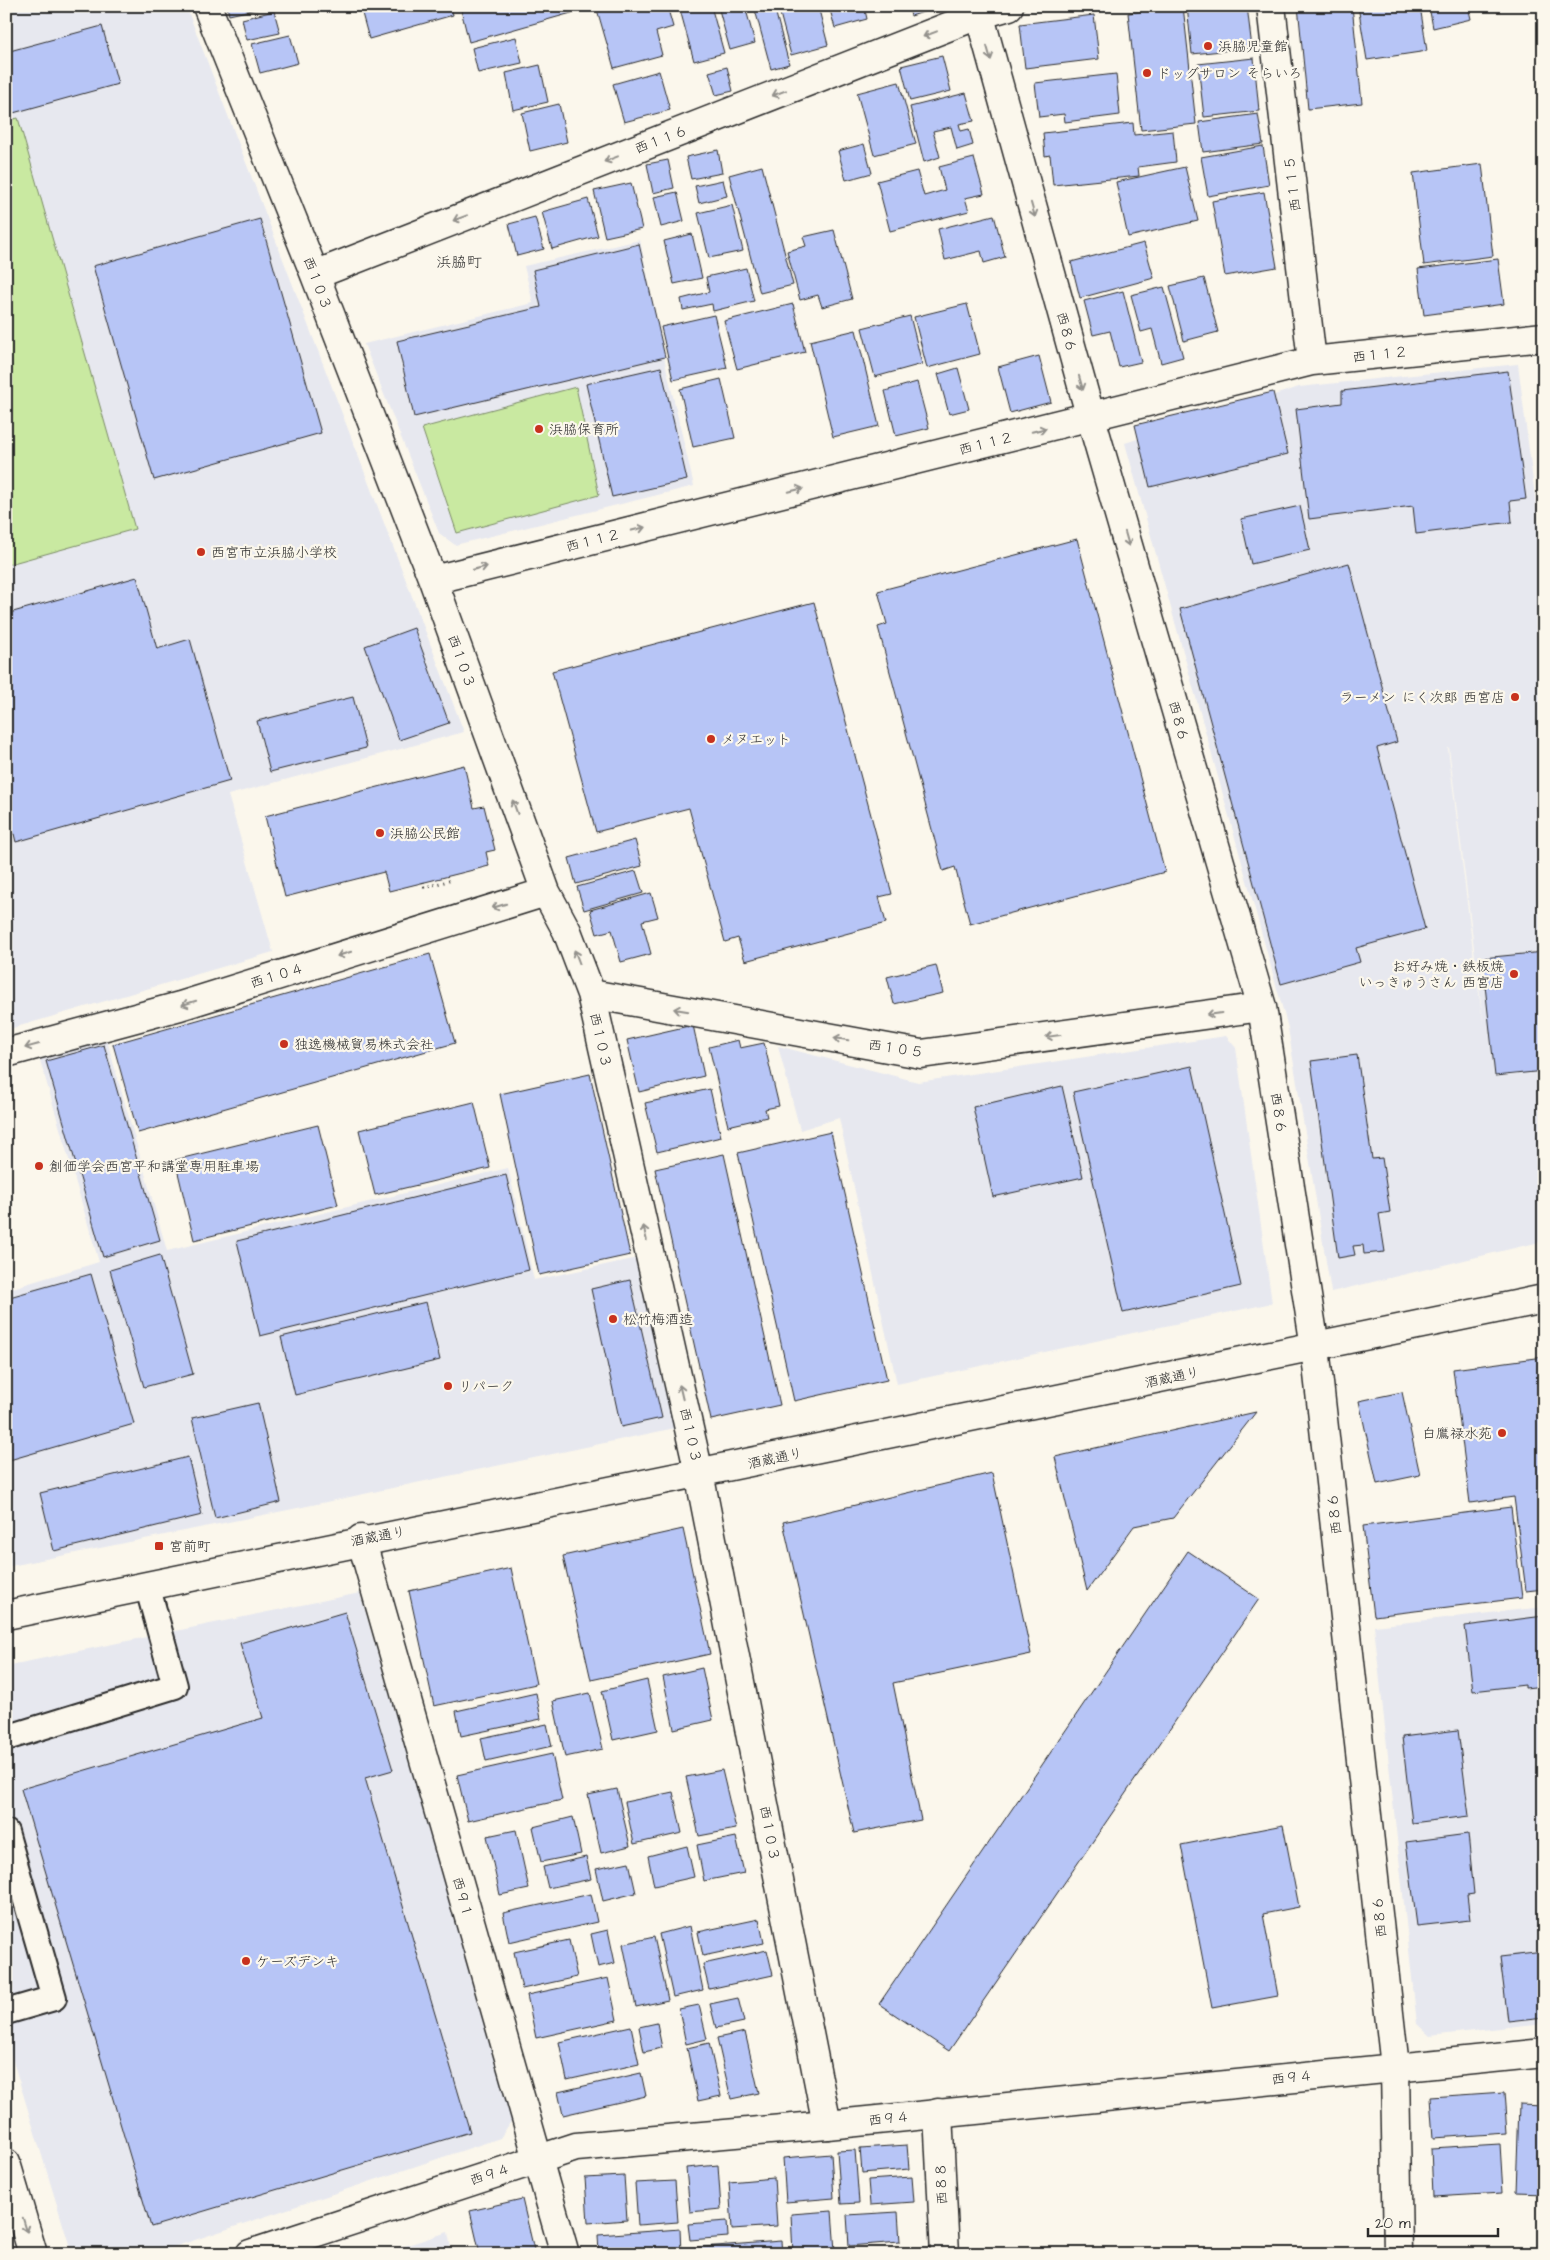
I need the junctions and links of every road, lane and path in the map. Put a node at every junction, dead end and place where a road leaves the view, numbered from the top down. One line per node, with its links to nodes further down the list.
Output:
1 (207, 6): 5 (street, 西１０３)
2 (1009, 6): 4 (street, 西１１６)
3 (1271, 6): 7 (street, 西１１５)
4 (978, 10): 5 (street, 西１１６, one-way to 5); 8 (street, 西８６, one-way to 8)
5 (315, 275): 9 (street, 西１０３)
6 (1544, 337): 7 (street, 西１１２)
7 (1312, 361): 8 (street, 西１１２)
8 (1091, 418): 9 (street, 西１１２, one-way to 8); 14 (street, 西８６, one-way to 14)
9 (433, 580): 12 (street, 西１０３, one-way to 9)
10 (423, 882): 11 (path)
11 (432, 885)
12 (546, 892): 13 (street, 西１０３, one-way to 12); 15 (street, 西１０４, one-way to 15)
13 (591, 994): 14 (street, 西１０５, one-way to 13); 18 (street, 西１０３, one-way to 13)
14 (1262, 1008): 17 (street, 西８６)
15 (6, 1053)
16 (1544, 1299): 17 (street, 酒蔵通り)
17 (1315, 1347): 18 (street, 酒蔵通り); 26 (street, 西８６)
18 (699, 1473): 19 (street, 酒蔵通り); 28 (street, 西１０３)
19 (361, 1540): 20 (street, 酒蔵通り); 29 (street, 西９１)
20 (147, 1585): 21 (street, 酒蔵通り); 22 (lane)
21 (6, 1615)
22 (6, 1738)
23 (6, 1832): 24 (lane)
24 (6, 2012)
25 (1544, 2053): 26 (street, 西９４)
26 (1395, 2067): 27 (street, 西９４); 35 (street, 西８６)
27 (938, 2113): 28 (street, 西９４); 34 (street, 西８８)
28 (827, 2125): 29 (street, 西９４)
29 (537, 2159): 32 (street, 西９４); 33 (street, 西９１)
30 (6, 2164): 31 (street, one-way to 31)
31 (33, 2254)
32 (250, 2254)
33 (565, 2254)
34 (945, 2254)
35 (1398, 2254)

